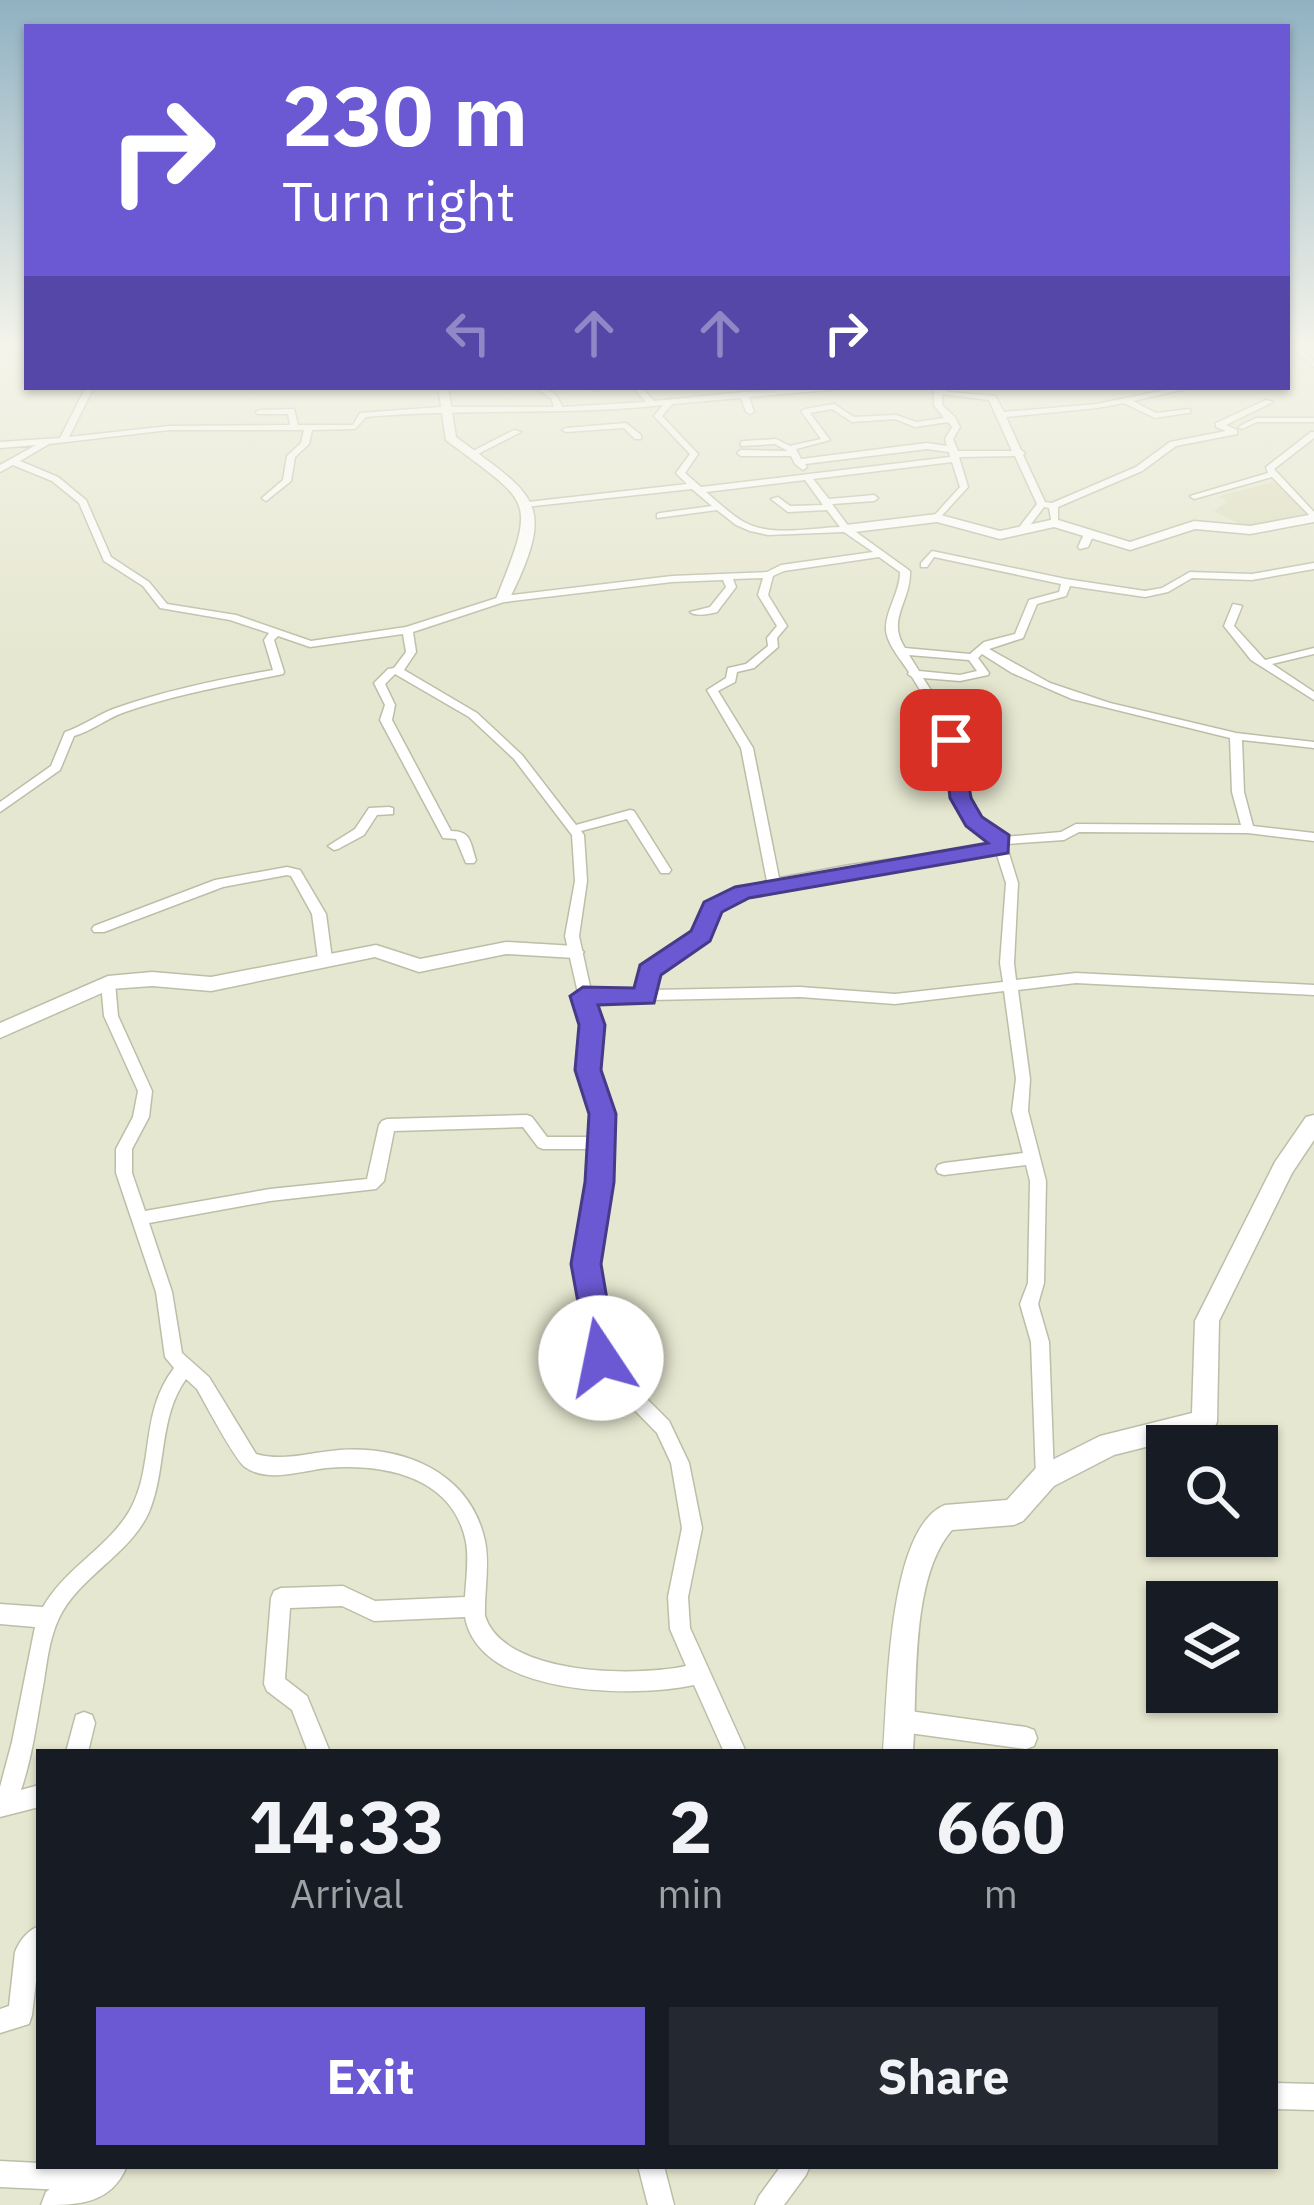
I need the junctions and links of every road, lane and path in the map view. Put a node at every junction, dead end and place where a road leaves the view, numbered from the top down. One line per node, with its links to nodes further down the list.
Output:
1 (39, 447): 18 (street)
2 (302, 447): 25 (street)
3 (465, 447): 14 (street)
4 (484, 447): 14 (street)
5 (687, 447): 22 (street)
6 (813, 447): 17 (street)
7 (914, 447): 17 (street)
8 (930, 447): 16 (street)
9 (953, 447): 16 (street)
10 (1018, 447): 15 (street)
11 (1170, 447): 29 (street)
12 (1294, 447): 20 (street)
13 (742, 448): 17 (street)
14 (473, 452): 28 (street)
15 (1021, 453): 16 (street); 29 (street)
16 (957, 454): 21 (street); 32 (street)
17 (794, 455): 21 (street)
18 (14, 462): 19 (street); 49 (street)
19 (0, 470)
20 (1270, 475): 23 (street); 33 (street)
21 (811, 479): 22 (street); 27 (street)
22 (697, 488): 28 (street); 30 (street)
23 (1194, 496)
24 (874, 497): 27 (street)
25 (266, 498)
26 (775, 499): 27 (street)
27 (829, 504): 35 (street)
28 (528, 505): 45 (street)
29 (1047, 505): 34 (street); 36 (street)
30 (716, 508): 31 (street); 35 (street)
31 (660, 516)
32 (937, 518): 35 (street); 36 (street)
33 (1314, 518): 34 (street)
34 (1055, 523): 36 (street)
35 (846, 529): 37 (street)
36 (1022, 530)
37 (881, 554): 40 (street); 50 (street)
38 (924, 565): 43 (street)
39 (1314, 566): 42 (street)
40 (769, 575): 41 (street); 68 (street)
41 (728, 577): 45 (street); 47 (street)
42 (1252, 577): 43 (street); 44 (street)
43 (1066, 582): 52 (street)
44 (1265, 592)
45 (503, 599): 48 (street)
46 (1238, 606): 53 (street)
47 (695, 612)
48 (408, 630): 49 (street); 61 (street)
49 (275, 633): 59 (street)
50 (900, 651): 52 (street); 55 (street)
51 (1314, 651): 53 (street)
52 (979, 654): 55 (street); 57 (street)
53 (1265, 663): 56 (street)
54 (392, 671): 66 (street)
55 (913, 674): 64 (street)
56 (1314, 698)
57 (1236, 736): 58 (street); 62 (street)
58 (1314, 745)
59 (0, 808)
60 (389, 811): 65 (street)
61 (574, 829): 67 (street); 70 (street)
62 (1248, 829): 63 (street); 64 (street)
63 (1314, 837)
64 (1000, 845): 68 (street); 73 (street)
65 (334, 846)
66 (470, 860)
67 (665, 870)
68 (774, 883): 76 (street)
69 (99, 928): 71 (street)
70 (575, 952): 71 (street); 75 (street)
71 (325, 959): 72 (street)
72 (108, 983): 77 (street); 82 (street)
73 (1012, 985): 74 (street); 76 (street); 80 (street)
74 (1314, 990)
75 (583, 996): 76 (street); 79 (street)
76 (645, 997)
77 (0, 1030)
78 (1314, 1123): 84 (street)
79 (602, 1143): 82 (street); 88 (street)
80 (1030, 1158): 81 (street); 84 (street)
81 (944, 1169)
82 (143, 1219): 83 (street)
83 (183, 1370): 85 (street); 87 (street)
84 (1045, 1477): 89 (street)
85 (474, 1606): 88 (street); 93 (street)
86 (0, 1614): 87 (street)
87 (48, 1618): 97 (street)
88 (698, 1674): 94 (street)
89 (902, 1721): 91 (street); 95 (street)
90 (84, 1724): 92 (street)
91 (1026, 1738)
92 (78, 1749)
93 (318, 1749)
94 (734, 1749)
95 (898, 1749)
96 (36, 1797): 97 (street)
97 (2, 1808)
98 (36, 1942): 99 (street)
99 (0, 2020)
100 (1278, 2096): 101 (street)
101 (1314, 2097)
102 (652, 2169): 107 (street)
103 (794, 2169): 108 (street)
104 (102, 2172): 105 (street); 106 (street)
105 (0, 2174)
106 (59, 2205)
107 (661, 2205)
108 (768, 2205)

